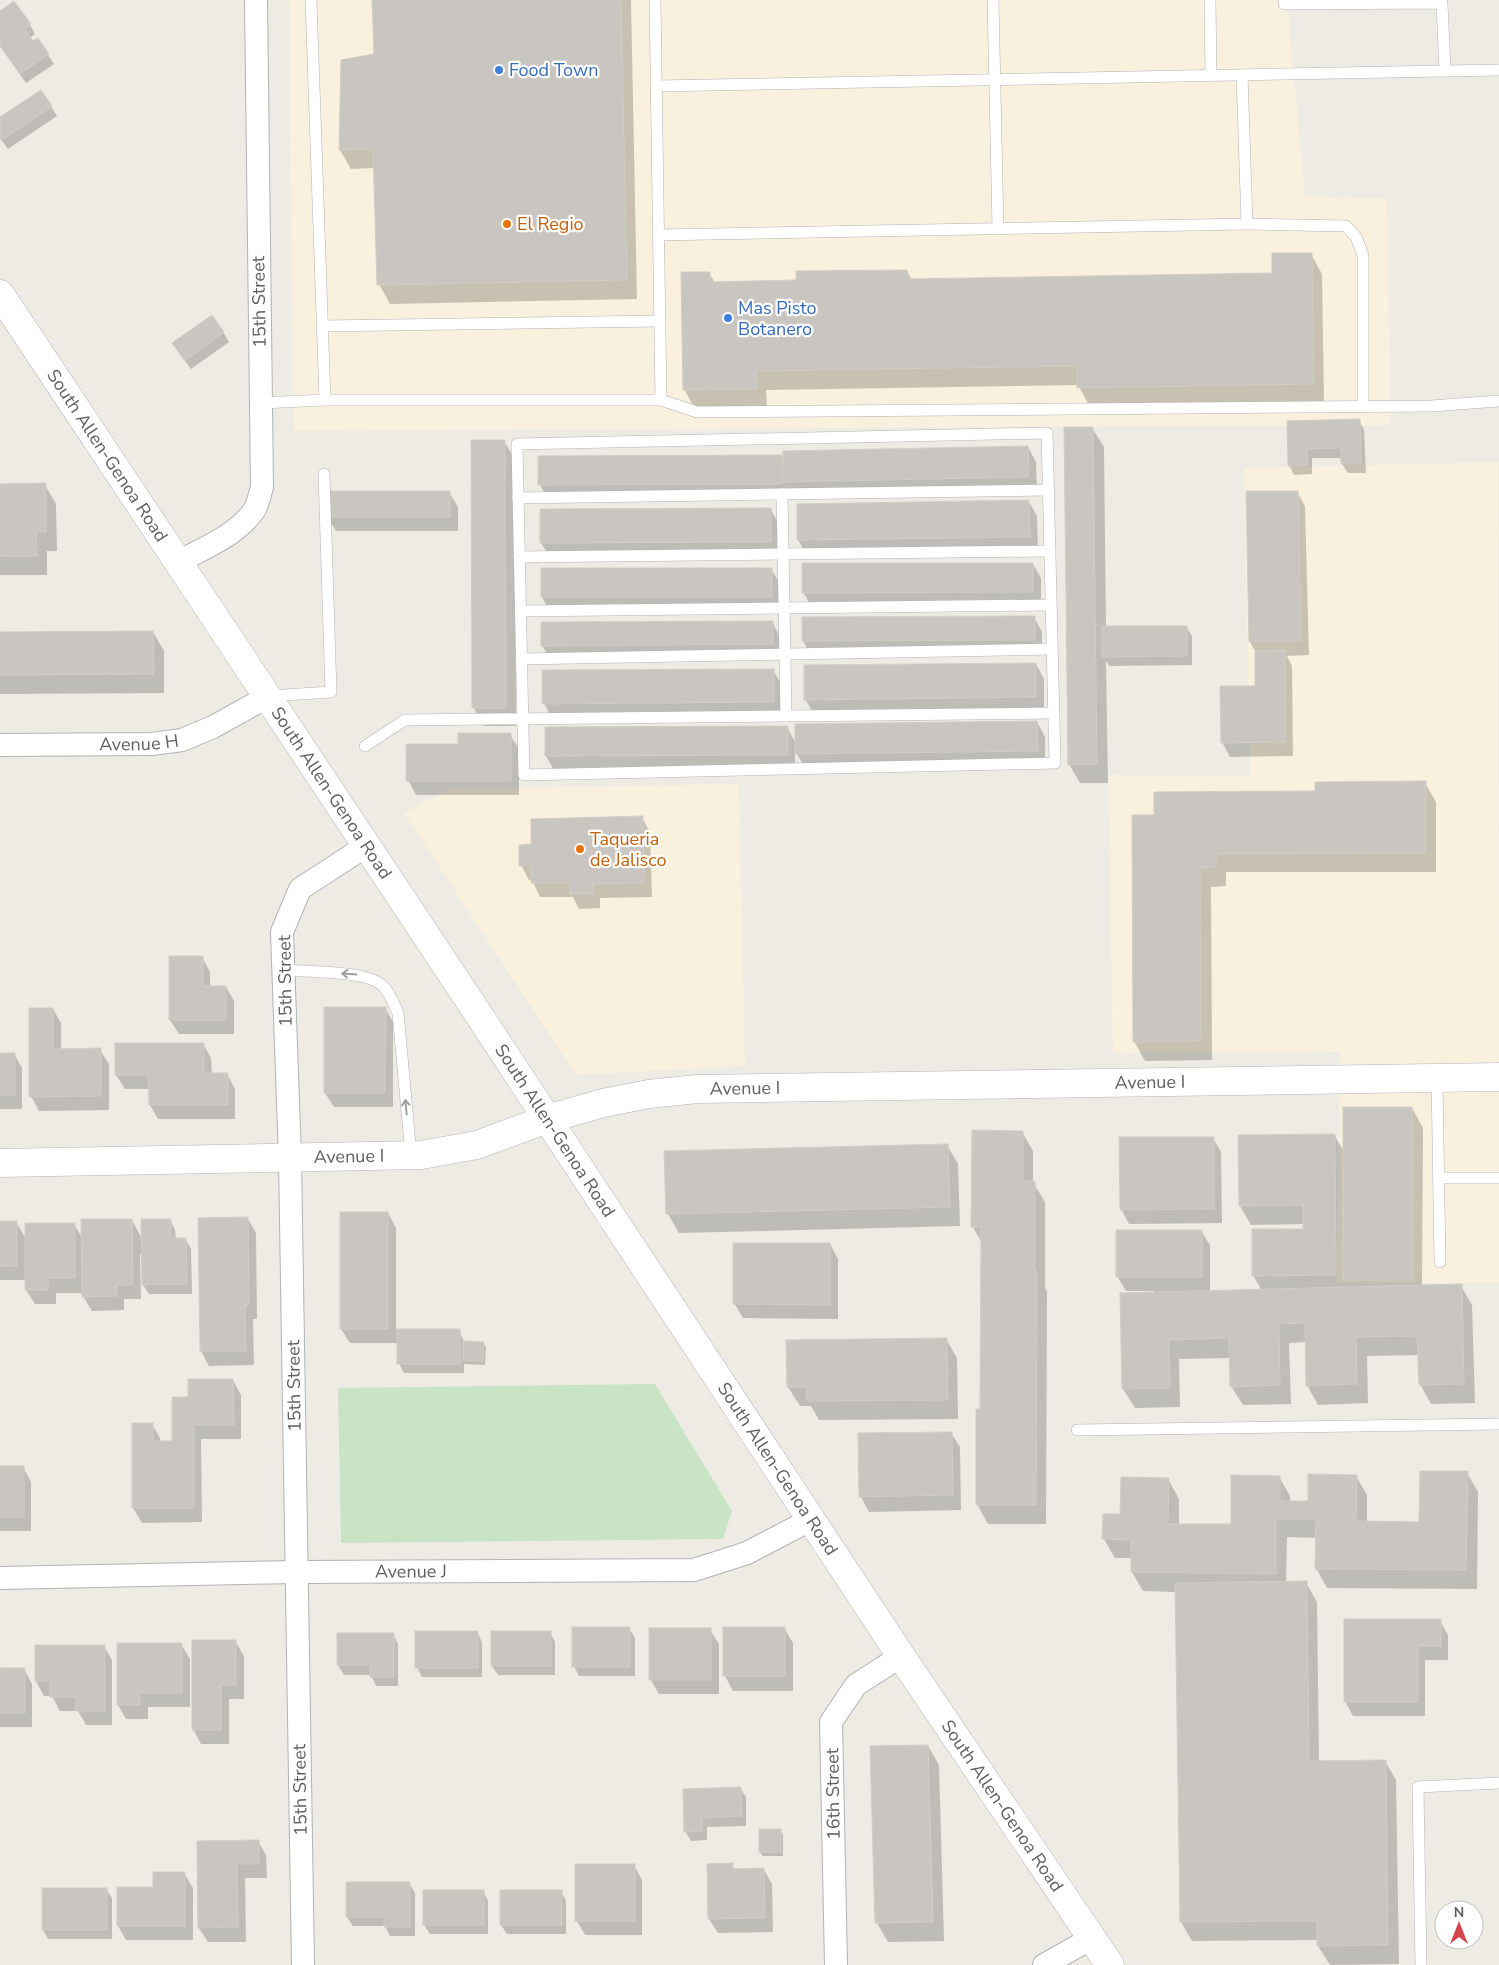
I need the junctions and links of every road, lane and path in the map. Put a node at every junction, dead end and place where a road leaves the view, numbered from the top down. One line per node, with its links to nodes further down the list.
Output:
1 (256, 0): 22 (street, 15th Street)
2 (311, 0): 18 (lane)
3 (655, 0): 12 (lane)
4 (993, 0): 11 (lane)
5 (1210, 0): 9 (lane)
6 (1284, 0): 8 (lane)
7 (1499, 70): 8 (lane)
8 (1445, 71): 10 (lane)
9 (1211, 75): 10 (lane); 11 (lane)
10 (1242, 75): 13 (lane)
11 (995, 80): 12 (lane); 14 (lane)
12 (656, 86): 15 (lane)
13 (1247, 224): 14 (lane); 23 (lane)
14 (998, 229): 15 (lane)
15 (659, 235): 17 (lane)
16 (0, 294): 31 (main road, South Allen-Genoa Road)
17 (660, 321): 18 (lane); 20 (lane)
18 (322, 326): 19 (lane)
19 (325, 400): 20 (lane); 22 (lane)
20 (661, 400): 23 (lane)
21 (1499, 401): 23 (lane)
22 (260, 403): 31 (street, 15th Street)
23 (1363, 406)
24 (324, 474): 38 (lane)
25 (1049, 490): 26 (lane); 27 (lane); 28 (lane)
26 (782, 494): 27 (lane); 29 (lane)
27 (518, 498): 30 (lane)
28 (1050, 551): 29 (lane); 32 (lane)
29 (783, 554): 30 (lane); 33 (lane)
30 (519, 557): 34 (lane)
31 (178, 562): 38 (main road, South Allen-Genoa Road)
32 (1051, 605): 33 (lane); 35 (lane)
33 (784, 608): 34 (lane); 36 (lane)
34 (520, 611): 37 (lane)
35 (1052, 649): 36 (lane); 39 (lane)
36 (785, 654): 37 (lane); 40 (lane)
37 (522, 659): 41 (lane)
38 (267, 697): 42 (street, Avenue H); 44 (main road, South Allen-Genoa Road)
39 (1054, 713): 40 (lane); 41 (lane)
40 (786, 716): 41 (lane)
41 (523, 719): 43 (lane)
42 (0, 745)
43 (365, 746)
44 (366, 846): 45 (street, 15th Street); 48 (main road, South Allen-Genoa Road)
45 (283, 970): 49 (lane, one-way to 45); 50 (street, 15th Street)
46 (1499, 1077): 47 (main road, Avenue I)
47 (1437, 1078): 48 (main road, Avenue I); 52 (lane)
48 (547, 1118): 49 (main road, Avenue I); 57 (main road, South Allen-Genoa Road)
49 (411, 1155): 50 (main road, Avenue I)
50 (290, 1158): 51 (main road, Avenue I); 58 (street, 15th Street)
51 (0, 1163)
52 (1439, 1178): 53 (lane); 54 (lane)
53 (1499, 1178)
54 (1440, 1262)
55 (1499, 1424): 56 (lane)
56 (1077, 1430)
57 (812, 1519): 58 (street, Avenue J); 60 (main road, South Allen-Genoa Road)
58 (297, 1572): 59 (street, Avenue J); 63 (street, 15th Street)
59 (0, 1578)
60 (901, 1656): 62 (main road, South Allen-Genoa Road); 64 (street, 16th Street)
61 (1499, 1783): 67 (lane)
62 (1092, 1938): 65 (street); 66 (main road, South Allen-Genoa Road)
63 (303, 1965)
64 (836, 1965)
65 (1044, 1965)
66 (1110, 1965)
67 (1422, 1965)

